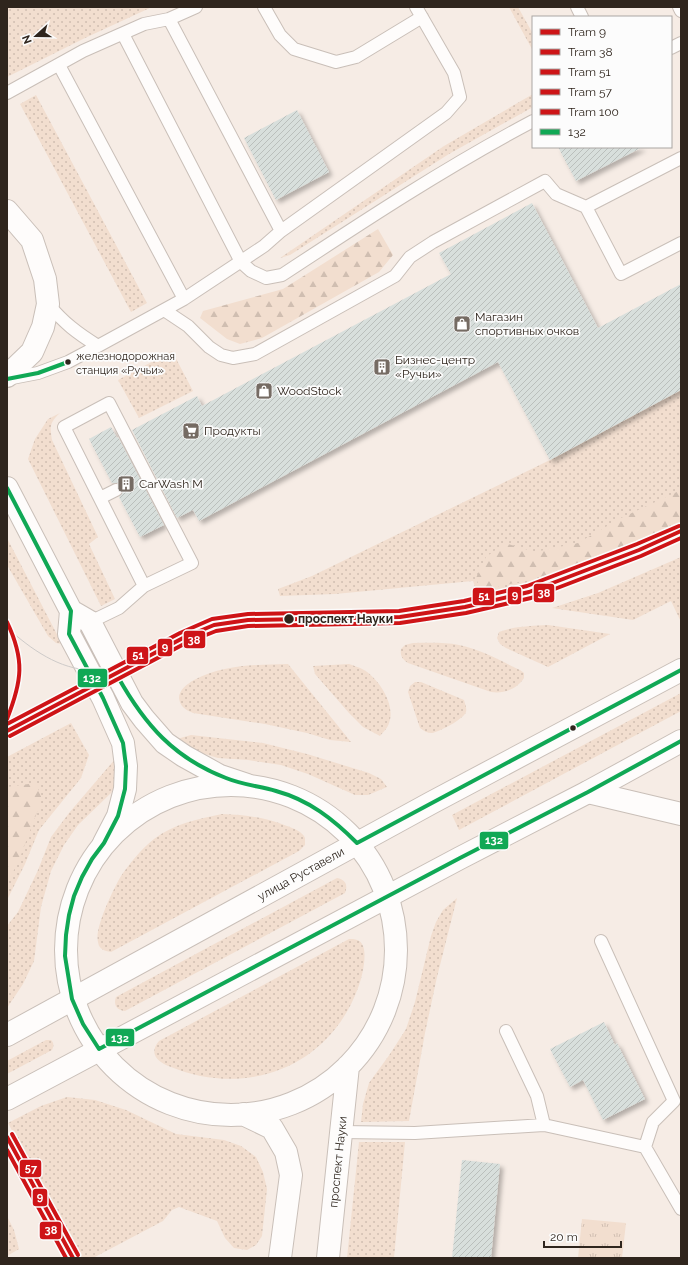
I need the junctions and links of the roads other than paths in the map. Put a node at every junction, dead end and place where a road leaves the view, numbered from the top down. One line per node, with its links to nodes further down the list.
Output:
1 (196, 7): 8 (lane)
2 (264, 7): 6 (lane)
3 (576, 7): 7 (lane)
4 (679, 7): 5 (lane)
5 (681, 11)
6 (419, 12): 18 (lane)
7 (581, 16)
8 (169, 19): 9 (lane); 18 (lane)
9 (123, 34): 12 (lane); 20 (lane)
10 (681, 43): 11 (lane)
11 (672, 48)
12 (59, 65): 13 (lane); 21 (lane)
13 (7, 93)
14 (532, 122): 20 (lane)
15 (681, 158): 16 (lane)
16 (586, 207): 19 (lane); 23 (lane)
17 (7, 211): 22 (main road)
18 (281, 231): 20 (lane)
19 (681, 243)
20 (241, 262): 21 (lane)
21 (184, 300): 23 (lane)
22 (48, 304): 24 (lane); 25 (main road)
23 (164, 310): 24 (lane)
24 (98, 346): 26 (lane)
25 (7, 376)
26 (7, 379)
27 (7, 488): 31 (main road)
28 (116, 490): 29 (lane)
29 (100, 498): 30 (lane); 30 (lane)
30 (144, 586): 32 (lane)
31 (71, 611): 32 (main road); 38 (main road)
32 (90, 622): 35 (main road)
33 (681, 670): 39 (main road, улица Руставели)
34 (681, 741): 36 (main road)
35 (247, 785): 38 (main road); 39 (main road)
36 (588, 792): 37 (main road); 40 (main road)
37 (681, 814)
38 (104, 843): 42 (main road)
39 (357, 843): 40 (main road); 42 (main road, улица Руставели)
40 (387, 897): 45 (main road); 46 (main road)
41 (601, 941): 51 (lane)
42 (72, 1000): 44 (main road, улица Руставели); 45 (main road)
43 (506, 1031): 49 (lane)
44 (7, 1035)
45 (99, 1050): 47 (main road); 48 (main road)
46 (348, 1066): 48 (main road); 50 (main road, проспект Науки)
47 (7, 1099)
48 (243, 1114): 53 (main road)
49 (544, 1125): 50 (lane); 51 (lane)
50 (341, 1132): 54 (main road, проспект Науки)
51 (644, 1148): 52 (lane)
52 (681, 1209)
53 (280, 1258)
54 (328, 1258)

